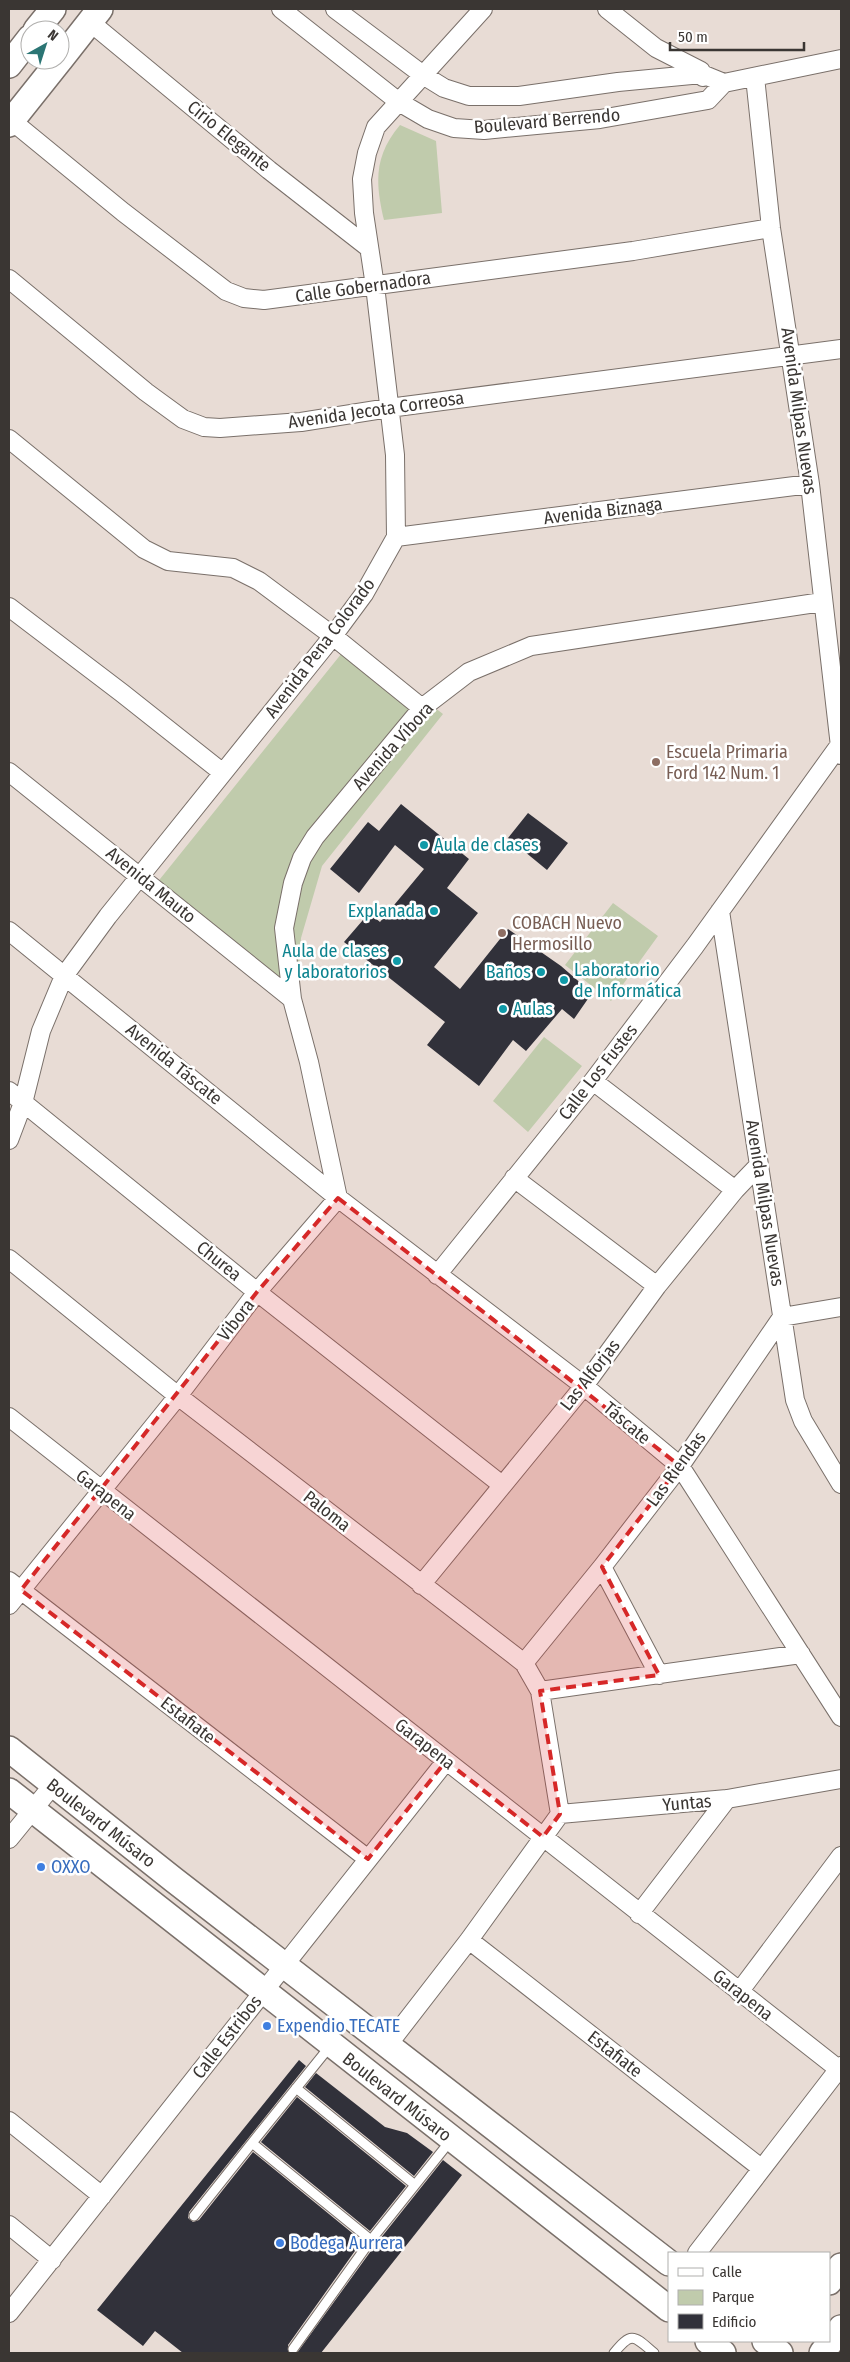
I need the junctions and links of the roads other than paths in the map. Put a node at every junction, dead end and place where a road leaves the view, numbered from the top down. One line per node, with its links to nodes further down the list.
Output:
1 (53, 9): 7 (street)
2 (281, 9): 18 (street, Boulevard Berrendo)
3 (335, 9): 14 (street, Boulevard Berrendo)
4 (484, 9): 14 (street)
5 (607, 9): 13 (street)
6 (95, 15): 8 (street); 21 (street, Cirio Elegante)
7 (44, 20)
8 (70, 47)
9 (20, 51): 11 (street)
10 (841, 59): 15 (street)
11 (9, 65)
12 (52, 70): 19 (street)
13 (702, 74): 14 (street, Boulevard Berrendo); 16 (street, Boulevard Berrendo); 17 (street)
14 (422, 75): 18 (street)
15 (755, 77): 16 (street); 20 (street, Avenida Milpas Nuevas)
16 (724, 83): 17 (street)
17 (708, 100): 18 (street, Boulevard Berrendo)
18 (399, 102): 21 (street)
19 (10, 123): 23 (street, Calle Gobernadora)
20 (771, 228): 23 (street, Calle Gobernadora); 25 (street, Avenida Milpas Nuevas)
21 (369, 248): 23 (street)
22 (9, 279): 26 (street, Avenida Jecota Correosa)
23 (375, 286): 26 (street)
24 (841, 349): 25 (street, Avenida Jecota Correosa)
25 (792, 356): 26 (street, Avenida Jecota Correosa); 28 (street, Avenida Milpas Nuevas)
26 (389, 408): 29 (street)
27 (9, 439): 32 (street)
28 (810, 484): 29 (street, Avenida Biznaga); 30 (street, Avenida Milpas Nuevas)
29 (396, 537): 32 (street, Avenida Pena Colorado)
30 (822, 602): 33 (street, Avenida Víbora); 34 (street, Avenida Milpas Nuevas)
31 (11, 611): 36 (street)
32 (333, 636): 33 (street); 36 (street, Avenida Pena Colorado)
33 (422, 708): 41 (street, Avenida Víbora)
34 (841, 748): 38 (street, Calle Los Fustes)
35 (9, 772): 37 (street, Avenida Mauto)
36 (222, 773): 37 (street, Avenida Pena Colorado)
37 (140, 876): 40 (street, Avenida Pena Colorado); 41 (street, Avenida Mauto)
38 (720, 911): 42 (street, Calle Los Fustes); 46 (street, Avenida Milpas Nuevas)
39 (9, 931): 40 (street, Avenida Táscate)
40 (64, 976): 44 (street, Avenida Pena Colorado); 49 (street, Avenida Táscate)
41 (292, 999): 49 (street)
42 (593, 1081): 47 (street, Calle Los Fustes); 48 (street)
43 (9, 1092): 44 (street, Churea)
44 (24, 1103): 45 (street, Avenida Pena Colorado); 53 (street, Churea)
45 (9, 1140)
46 (759, 1165): 48 (street, Las Alforjas); 55 (street, Avenida Milpas Nuevas)
47 (514, 1178): 51 (street, Calle Los Fustes); 52 (street)
48 (736, 1190): 52 (street, Las Alforjas)
49 (338, 1198): 51 (street, Táscate); 53 (street, Vibora)
50 (9, 1260): 57 (street, Paloma)
51 (437, 1276): 56 (street, Táscate)
52 (657, 1286): 56 (street, Las Alforjas)
53 (257, 1292): 57 (street, Vibora); 60 (street, Churea)
54 (841, 1307): 55 (street)
55 (782, 1317): 59 (street, Las Riendas); 61 (street, Avenida Milpas Nuevas)
56 (584, 1386): 59 (street, Táscate); 60 (street, Las Alforjas)
57 (178, 1396): 62 (street, Vibora); 64 (street, Paloma)
58 (9, 1417): 62 (street, Garapena)
59 (680, 1466): 63 (street, Las Riendas); 67 (street, Táscate)
60 (502, 1484): 64 (street, Las Alforjas)
61 (841, 1484)
62 (100, 1491): 65 (street, Vibora); 73 (street, Garapena)
63 (602, 1567): 68 (street, Las Riendas); 69 (street)
64 (421, 1585): 68 (street, Paloma)
65 (15, 1586): 66 (street, Vibora); 83 (street, Estafiate)
66 (9, 1605)
67 (801, 1654): 69 (street); 71 (street, Táscate)
68 (524, 1663): 70 (street, Paloma)
69 (659, 1675): 70 (street)
70 (540, 1691): 79 (street, Paloma)
71 (841, 1717)
72 (9, 1749): 75 (street, Boulevard Músaro)
73 (446, 1761): 80 (street, Garapena); 83 (street, Calle Estribos)
74 (841, 1779): 77 (street, Yuntas)
75 (53, 1785): 78 (street); 86 (street, Boulevard Músaro)
76 (9, 1791): 78 (street, Boulevard Músaro)
77 (727, 1799): 79 (street, Yuntas); 84 (street)
78 (33, 1810): 81 (street); 87 (street, Boulevard Músaro)
79 (560, 1814): 80 (street)
80 (543, 1837): 84 (street, Garapena); 85 (street)
81 (9, 1840)
82 (841, 1856): 88 (street)
83 (368, 1859): 86 (street, Calle Estribos)
84 (639, 1914): 88 (street, Garapena)
85 (469, 1940): 90 (street); 96 (street, Estafiate)
86 (285, 1964): 87 (street, Calle Estribos); 90 (street, Boulevard Músaro)
87 (263, 1992): 89 (street, Boulevard Músaro); 98 (street, Calle Estribos)
88 (739, 1992): 91 (street, Garapena)
89 (331, 2045): 92 (lane); 94 (street, Boulevard Músaro)
90 (387, 2046): 104 (street, Boulevard Músaro)
91 (840, 2069): 96 (street)
92 (296, 2088): 95 (lane); 97 (lane)
93 (9, 2121): 98 (street)
94 (451, 2140): 97 (lane); 107 (street, Boulevard Músaro)
95 (252, 2144): 99 (lane); 101 (lane)
96 (761, 2168): 102 (street)
97 (415, 2185): 101 (lane)
98 (102, 2196): 103 (street, Calle Estribos)
99 (194, 2216)
100 (9, 2226): 103 (street)
101 (371, 2240): 110 (lane)
102 (699, 2252)
103 (52, 2260): 108 (street, Calle Estribos)
104 (668, 2262)
105 (841, 2266): 106 (street)
106 (830, 2281)
107 (668, 2308)
108 (9, 2313)
109 (841, 2328): 113 (street)
110 (293, 2349)
111 (614, 2353): 112 (lane)
112 (654, 2353)
113 (822, 2353)

